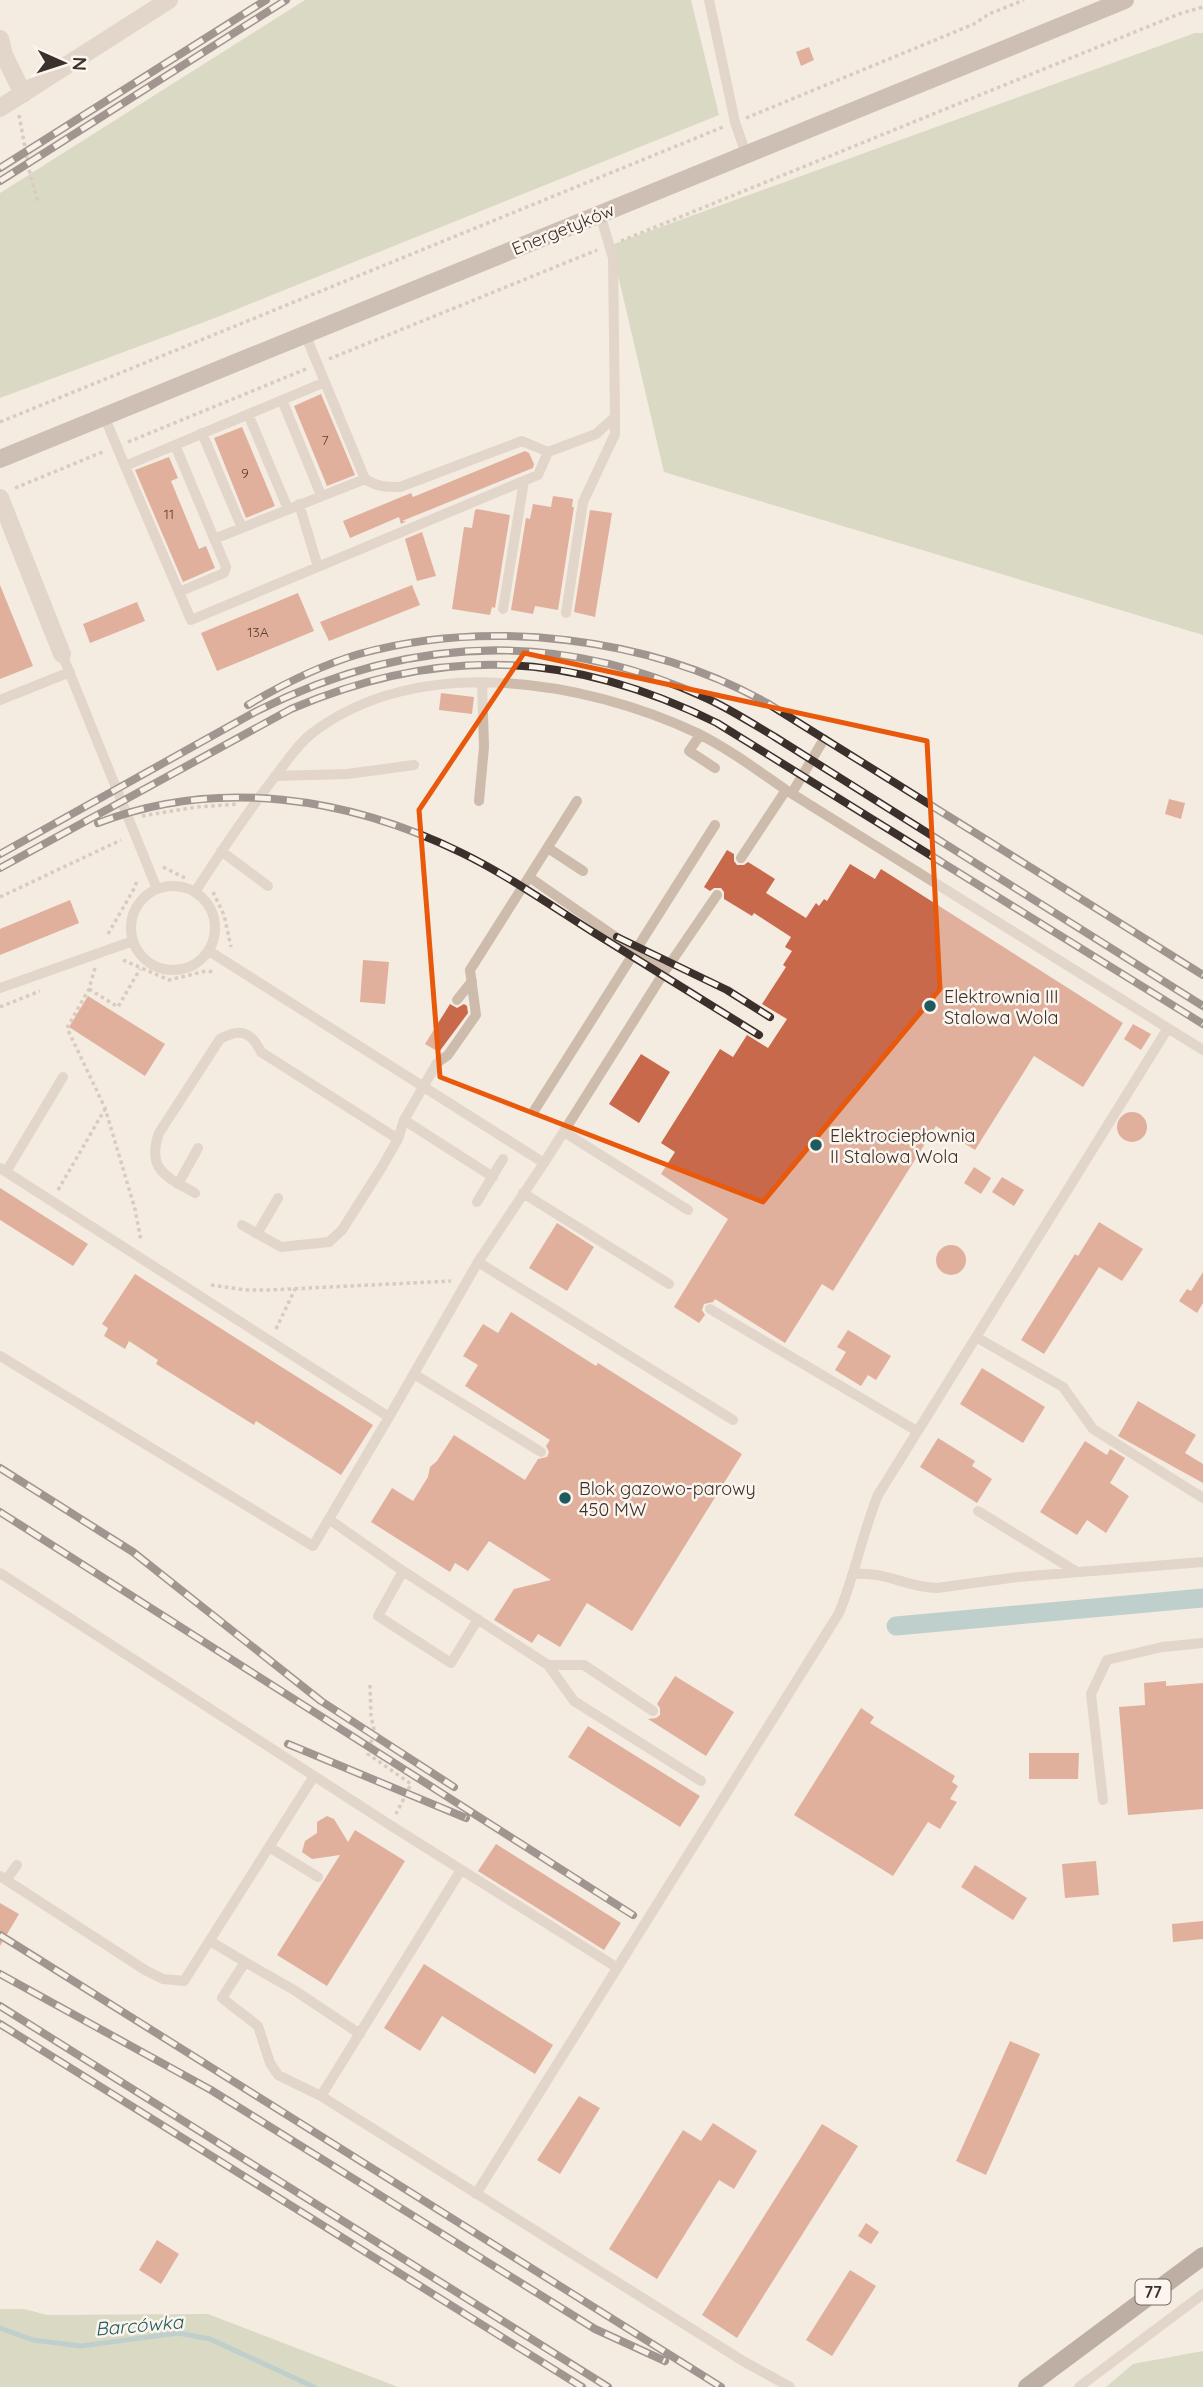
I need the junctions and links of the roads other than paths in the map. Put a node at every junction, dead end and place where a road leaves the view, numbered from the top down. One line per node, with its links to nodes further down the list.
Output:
1 (169, 0): 5 (street)
2 (709, 0): 7 (lane)
3 (1125, 0): 7 (main road, Energetyków)
4 (0, 39): 5 (street)
5 (23, 94): 6 (street)
6 (0, 108)
7 (746, 155): 8 (main road, Energetyków)
8 (600, 214): 9 (main road, Energetyków); 14 (lane)
9 (305, 334): 10 (lane); 13 (main road, Energetyków)
10 (325, 382): 11 (lane); 20 (lane)
11 (282, 400): 12 (lane); 23 (lane)
12 (248, 414): 15 (lane); 25 (lane)
13 (104, 416): 18 (main road, Energetyków); 19 (lane)
14 (615, 417): 17 (lane); 31 (lane)
15 (202, 433): 16 (lane); 26 (lane)
16 (174, 445): 19 (lane); 27 (lane)
17 (548, 452): 20 (lane); 21 (lane)
18 (0, 459)
19 (125, 466): 29 (lane)
20 (365, 479): 23 (lane)
21 (524, 481): 28 (lane); 30 (lane)
22 (6, 494): 32 (street)
23 (321, 495): 24 (lane)
24 (299, 504): 25 (lane); 28 (lane)
25 (288, 509): 26 (lane)
26 (242, 528): 27 (lane)
27 (214, 539): 29 (lane)
28 (318, 567): 29 (lane)
29 (179, 592)
30 (503, 609)
31 (566, 613)
32 (62, 654): 33 (lane)
33 (70, 672): 35 (lane); 52 (lane)
34 (482, 683): 36 (lane); 40 (lane); 42 (lane)
35 (0, 701)
36 (700, 735): 39 (lane); 41 (lane)
37 (824, 740): 41 (lane)
38 (414, 765): 40 (lane)
39 (715, 768)
40 (275, 776): 46 (lane)
41 (789, 792): 47 (lane); 61 (lane)
42 (479, 801)
43 (577, 801): 45 (lane)
44 (715, 825): 55 (lane)
45 (548, 848): 48 (lane); 49 (lane)
46 (221, 851): 50 (lane); 51 (lane)
47 (741, 858)
48 (583, 871)
49 (529, 877): 55 (lane); 58 (lane)
50 (268, 886)
51 (197, 888): 52 (lane); 56 (lane)
52 (157, 889): 54 (lane)
53 (717, 895): 57 (lane)
54 (133, 941): 56 (lane); 59 (lane)
55 (636, 950): 57 (lane); 65 (lane)
56 (209, 951): 64 (lane)
57 (665, 971): 67 (lane)
58 (472, 981): 60 (lane); 64 (lane)
59 (0, 988)
60 (457, 1000)
61 (1168, 1028): 62 (lane); 85 (lane)
62 (1203, 1050)
63 (63, 1077): 72 (lane)
64 (424, 1087): 66 (lane); 71 (lane)
65 (534, 1111)
66 (404, 1120): 68 (lane); 73 (lane)
67 (564, 1132): 71 (lane); 79 (lane)
68 (398, 1139): 74 (lane); 81 (lane)
69 (198, 1148): 74 (lane)
70 (503, 1159): 73 (lane)
71 (544, 1163): 76 (lane)
72 (3, 1170): 88 (lane)
73 (493, 1177): 78 (lane)
74 (178, 1184): 75 (lane)
75 (195, 1193)
76 (523, 1193): 82 (lane); 83 (lane)
77 (278, 1198): 81 (lane)
78 (477, 1202)
79 (688, 1210)
80 (242, 1225): 81 (lane)
81 (257, 1234)
82 (478, 1262): 87 (lane); 89 (lane)
83 (669, 1284)
84 (710, 1309): 90 (lane)
85 (976, 1337): 90 (lane); 92 (lane)
86 (0, 1356): 94 (lane)
87 (414, 1374): 88 (lane); 91 (lane)
88 (390, 1417): 94 (lane)
89 (733, 1420)
90 (917, 1431): 99 (lane)
91 (541, 1452)
92 (1203, 1498)
93 (978, 1511): 97 (lane)
94 (330, 1520): 96 (lane)
95 (1203, 1562): 97 (lane)
96 (403, 1571): 100 (lane); 100 (lane)
97 (1077, 1572): 99 (lane)
98 (0, 1573): 104 (lane)
99 (855, 1574): 114 (lane)
100 (478, 1619): 102 (lane)
101 (1203, 1643): 106 (lane)
102 (548, 1665): 103 (lane); 105 (lane)
103 (653, 1711)
104 (314, 1776): 107 (lane); 109 (lane)
105 (701, 1781)
106 (1103, 1800)
107 (269, 1847): 110 (lane); 112 (lane)
108 (17, 1865): 111 (lane)
109 (461, 1870): 114 (lane); 115 (lane)
110 (318, 1877)
111 (3, 1878): 112 (lane)
112 (210, 1941): 113 (lane)
113 (245, 1962): 115 (lane); 116 (lane)
114 (617, 1967): 117 (lane)
115 (360, 2034): 116 (lane)
116 (321, 2096): 117 (lane)
117 (476, 2194): 120 (lane)
118 (1203, 2256): 121 (main road, 77)
119 (1203, 2294): 122 (lane)
120 (790, 2387)
121 (1027, 2387)
122 (1079, 2387)

